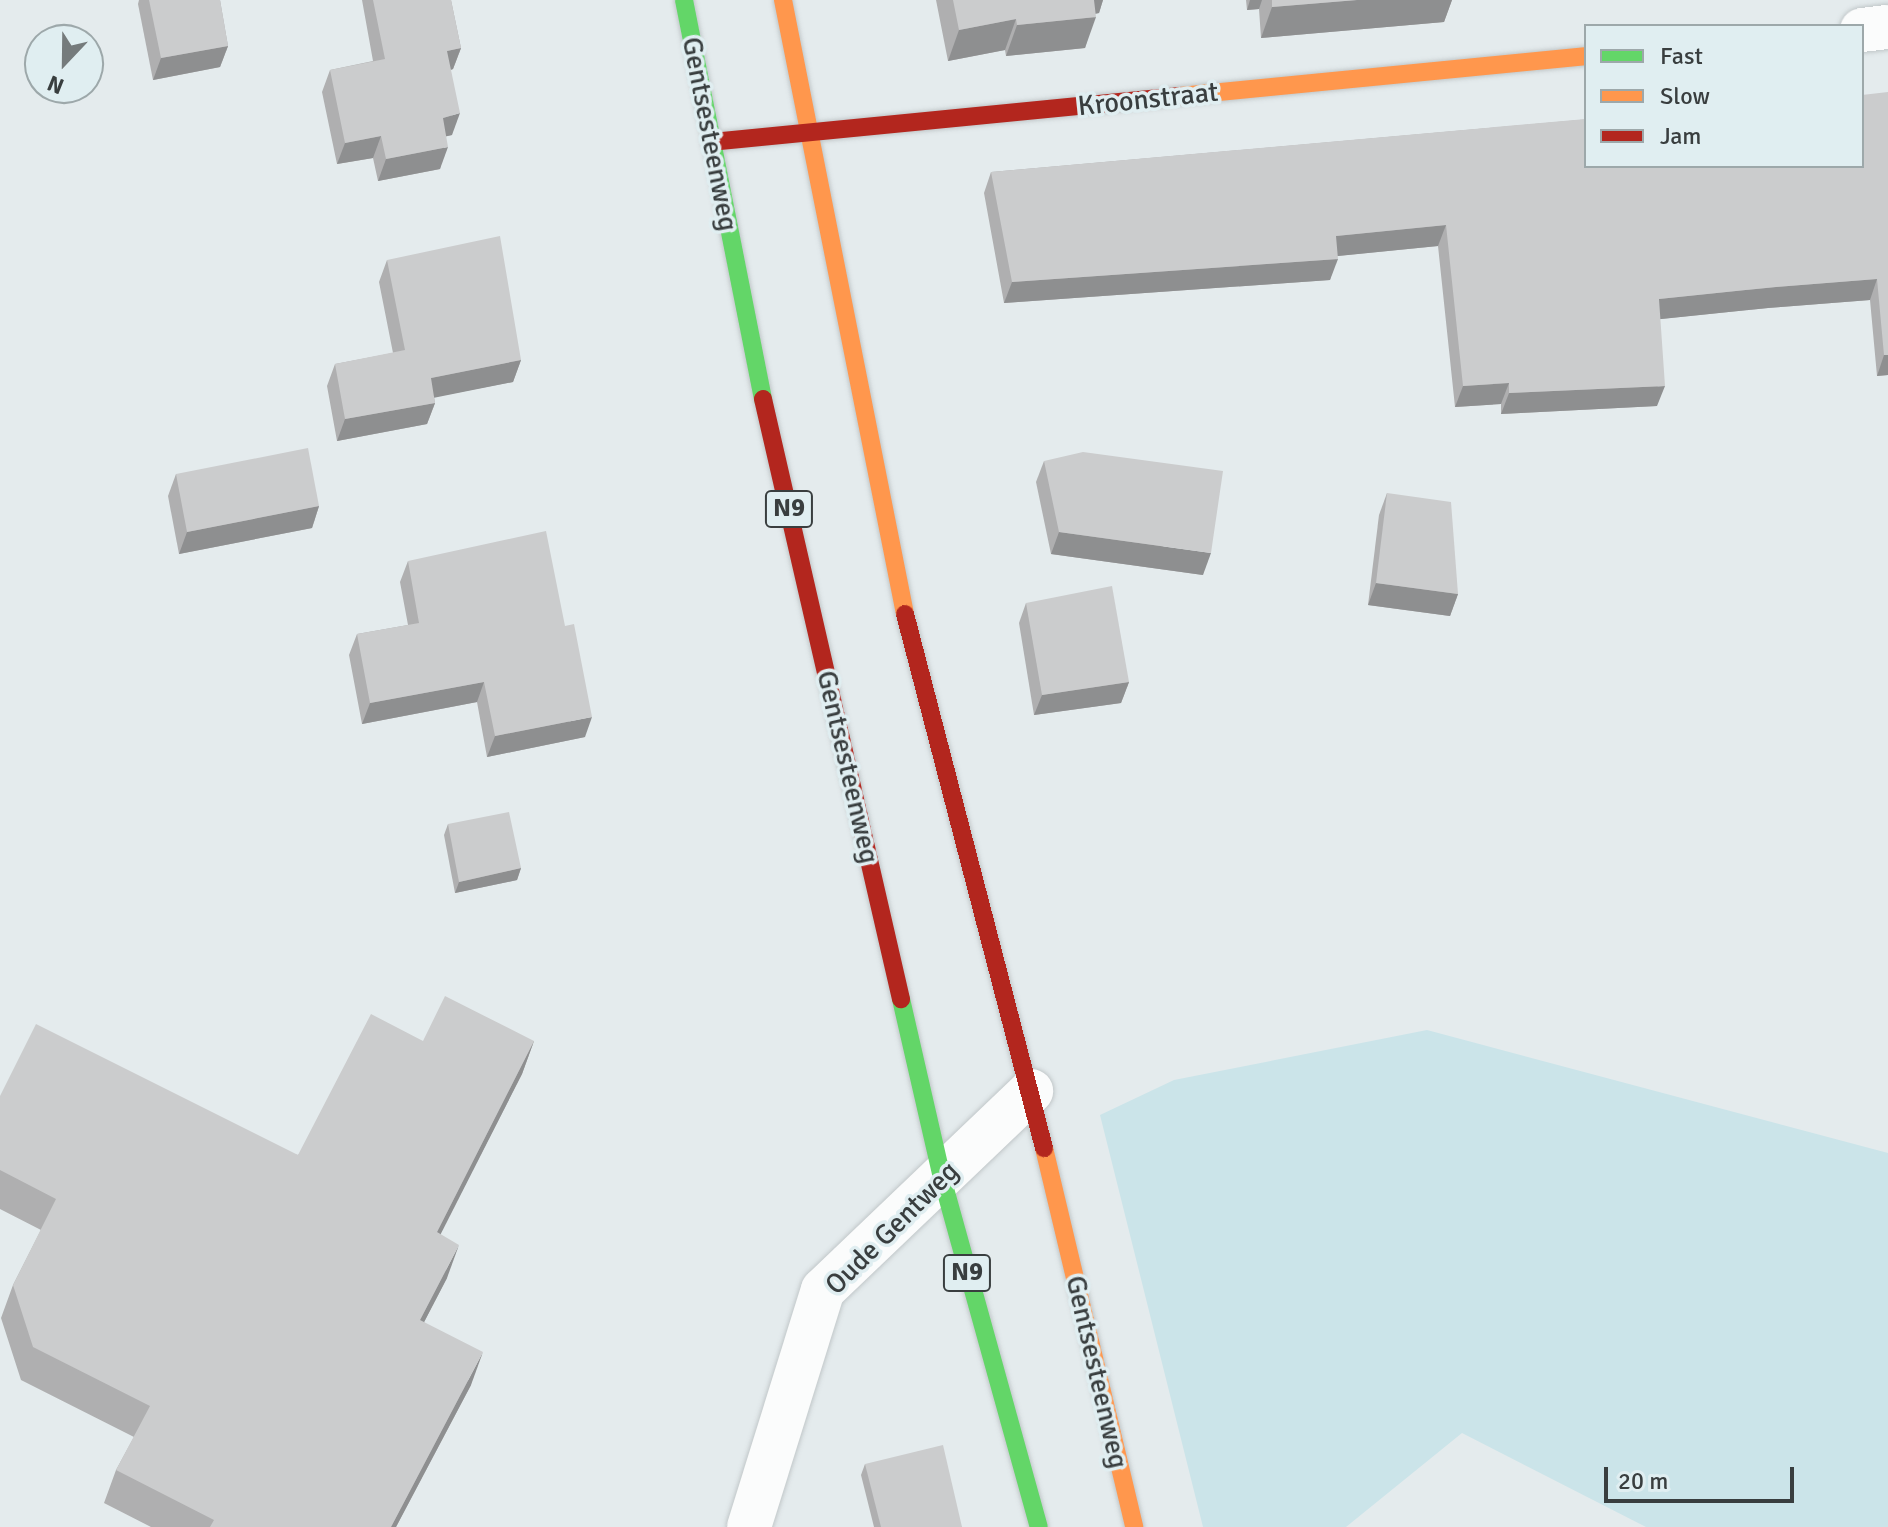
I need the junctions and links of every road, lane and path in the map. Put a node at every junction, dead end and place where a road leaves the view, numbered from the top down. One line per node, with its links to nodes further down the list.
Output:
1 (684, 0): 7 (main road, Gentsesteenweg / N9)
2 (783, 0): 6 (main road, Gentsesteenweg)
3 (1888, 27): 4 (street)
4 (1864, 30)
5 (1584, 56): 6 (main road, Kroonstraat)
6 (810, 132): 7 (main road, Kroonstraat); 8 (main road, Gentsesteenweg)
7 (711, 142): 9 (main road, Gentsesteenweg / N9)
8 (1031, 1091): 9 (street, Oude Gentweg); 12 (main road, Gentsesteenweg)
9 (942, 1178): 10 (street, Oude Gentweg); 11 (main road, Gentsesteenweg / N9)
10 (749, 1527)
11 (1039, 1527)
12 (1134, 1527)

